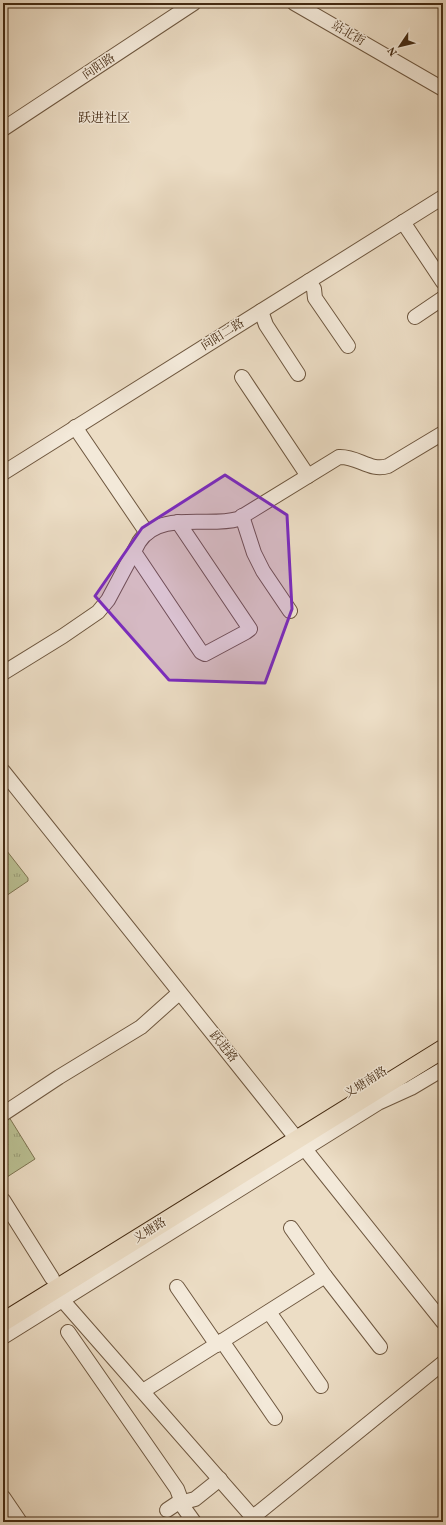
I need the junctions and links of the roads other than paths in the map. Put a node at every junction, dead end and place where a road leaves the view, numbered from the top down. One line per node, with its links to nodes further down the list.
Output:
1 (194, 3): 4 (street, 向阳路)
2 (294, 3): 3 (street, 站北街)
3 (443, 89)
4 (3, 129)
5 (443, 197): 6 (street, 向阳二路)
6 (403, 222): 7 (street, 向阳二路); 8 (street)
7 (309, 281): 10 (street, 向阳二路); 12 (street)
8 (443, 282)
9 (443, 298): 11 (street)
10 (261, 311): 13 (street); 15 (street, 向阳二路)
11 (415, 317)
12 (348, 346)
13 (298, 374)
14 (242, 377): 18 (street)
15 (76, 427): 17 (street, 向阳二路); 21 (street)
16 (443, 433): 18 (street)
17 (3, 473)
18 (308, 476): 19 (street)
19 (242, 516): 20 (street); 23 (street)
20 (178, 522): 21 (street); 22 (street)
21 (147, 533): 22 (street)
22 (134, 552): 24 (street)
23 (290, 611)
24 (3, 673)
25 (3, 772): 26 (street, 跃进路)
26 (179, 993): 30 (street); 31 (street, 跃进路)
27 (443, 1035): 31 (main road, 义塘南路)
28 (443, 1049): 31 (main road, 义塘南路)
29 (443, 1069): 31 (street)
30 (3, 1114)
31 (297, 1140): 36 (main road, 义塘路); 36 (street); 40 (street, 跃进路)
32 (3, 1200): 36 (street)
33 (291, 1228): 34 (street)
34 (325, 1276): 38 (street); 44 (street)
35 (177, 1287): 43 (street)
36 (56, 1289): 37 (main road, 义塘路); 39 (main road, 义塘路); 42 (street); 47 (street)
37 (3, 1308)
38 (268, 1312): 43 (street); 46 (street)
39 (3, 1322)
40 (443, 1322)
41 (68, 1332): 51 (street)
42 (3, 1337)
43 (219, 1343): 47 (street); 48 (street)
44 (380, 1347)
45 (443, 1363): 53 (street)
46 (321, 1386)
47 (143, 1391): 49 (street)
48 (276, 1418)
49 (220, 1479): 51 (street); 53 (street)
50 (3, 1497): 54 (street)
51 (182, 1502): 52 (street); 55 (street)
52 (167, 1510)
53 (255, 1520)
54 (20, 1522)
55 (194, 1522)

